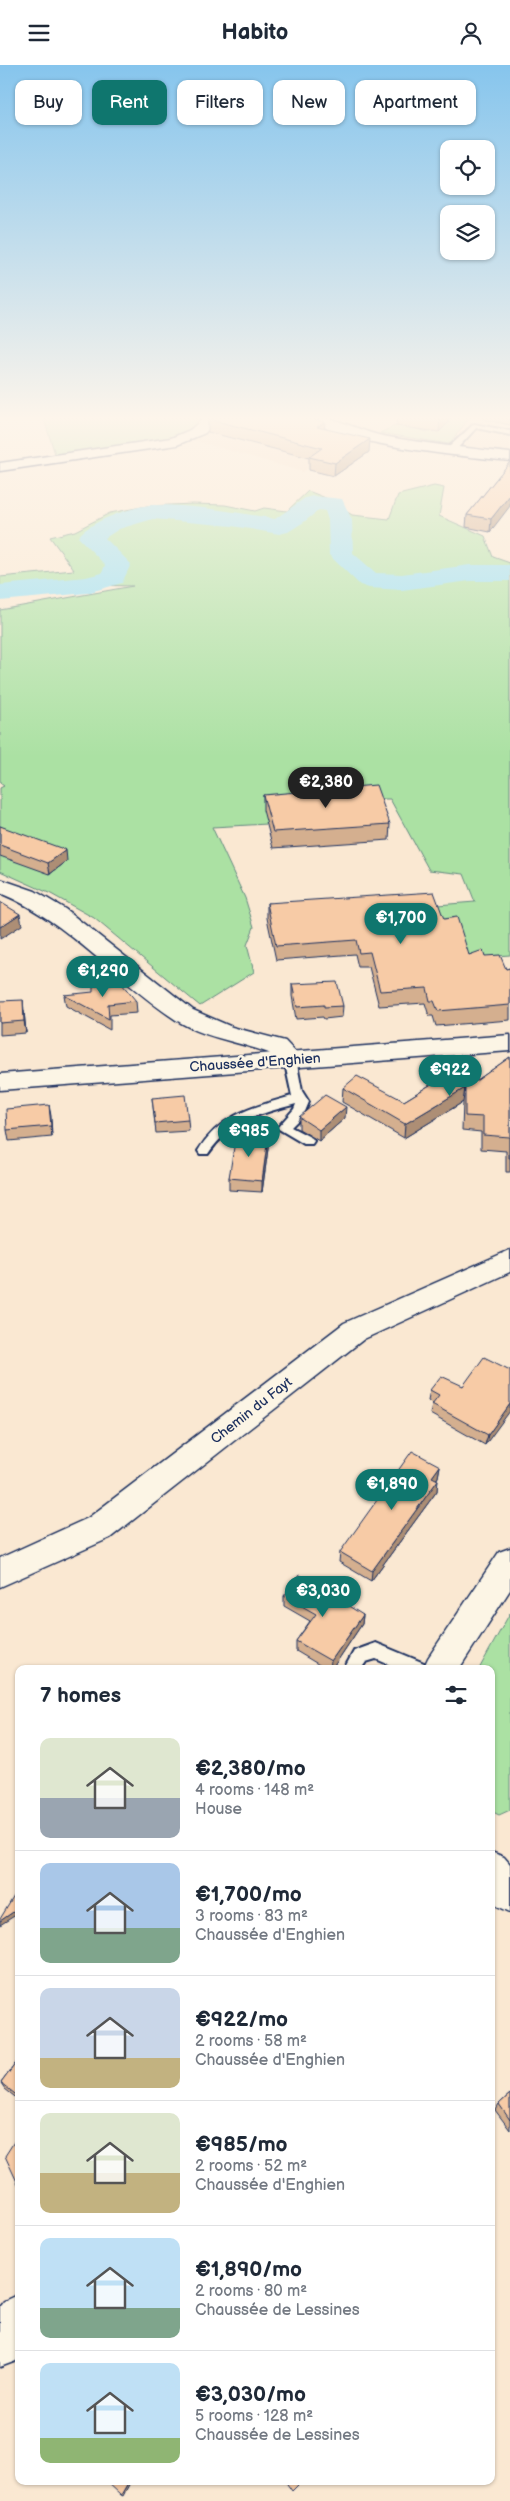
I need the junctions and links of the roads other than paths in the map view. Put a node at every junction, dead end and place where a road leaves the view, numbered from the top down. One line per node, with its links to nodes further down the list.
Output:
1 (0, 885): 3 (street)
2 (510, 1043): 3 (street, Chaussée d'Enghien)
3 (290, 1059): 4 (street, Chaussée d'Enghien); 5 (lane)
4 (0, 1082)
5 (300, 1099): 6 (lane); 7 (lane)
6 (308, 1141)
7 (204, 1151)
8 (510, 1259): 10 (street, Chemin du Fayt)
9 (510, 1562): 13 (street)
10 (0, 1573)
11 (354, 1665): 12 (lane)
12 (409, 1665)
13 (443, 1665)
14 (15, 2322): 15 (street)
15 (0, 2345)

